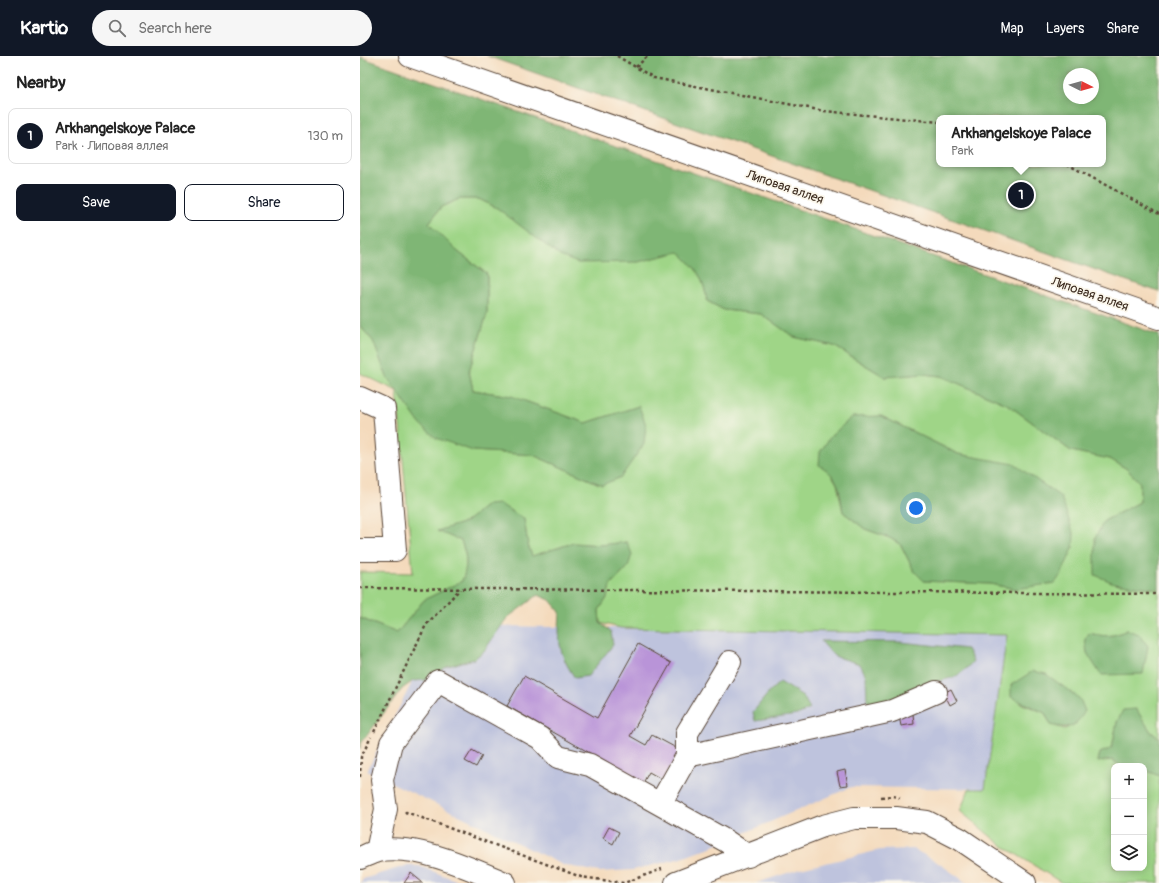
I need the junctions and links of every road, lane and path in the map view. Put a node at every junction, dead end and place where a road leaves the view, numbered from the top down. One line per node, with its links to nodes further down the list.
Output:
1 (410, 56): 8 (street, Липовая аллея)
2 (617, 56): 4 (path)
3 (648, 56): 4 (path)
4 (636, 67): 5 (path)
5 (936, 122)
6 (1073, 167): 7 (path)
7 (1159, 214)
8 (1159, 318)
9 (360, 398): 10 (street)
10 (360, 550)
11 (360, 588): 12 (path)
12 (461, 589): 13 (path); 17 (path)
13 (1159, 594)
14 (730, 662): 16 (street)
15 (936, 692): 16 (street)
16 (687, 756): 18 (street)
17 (360, 777)
18 (660, 804): 19 (street); 20 (street)
19 (368, 855): 21 (street)
20 (748, 856): 22 (street); 23 (street)
21 (505, 883)
22 (676, 883)
23 (1025, 883)

